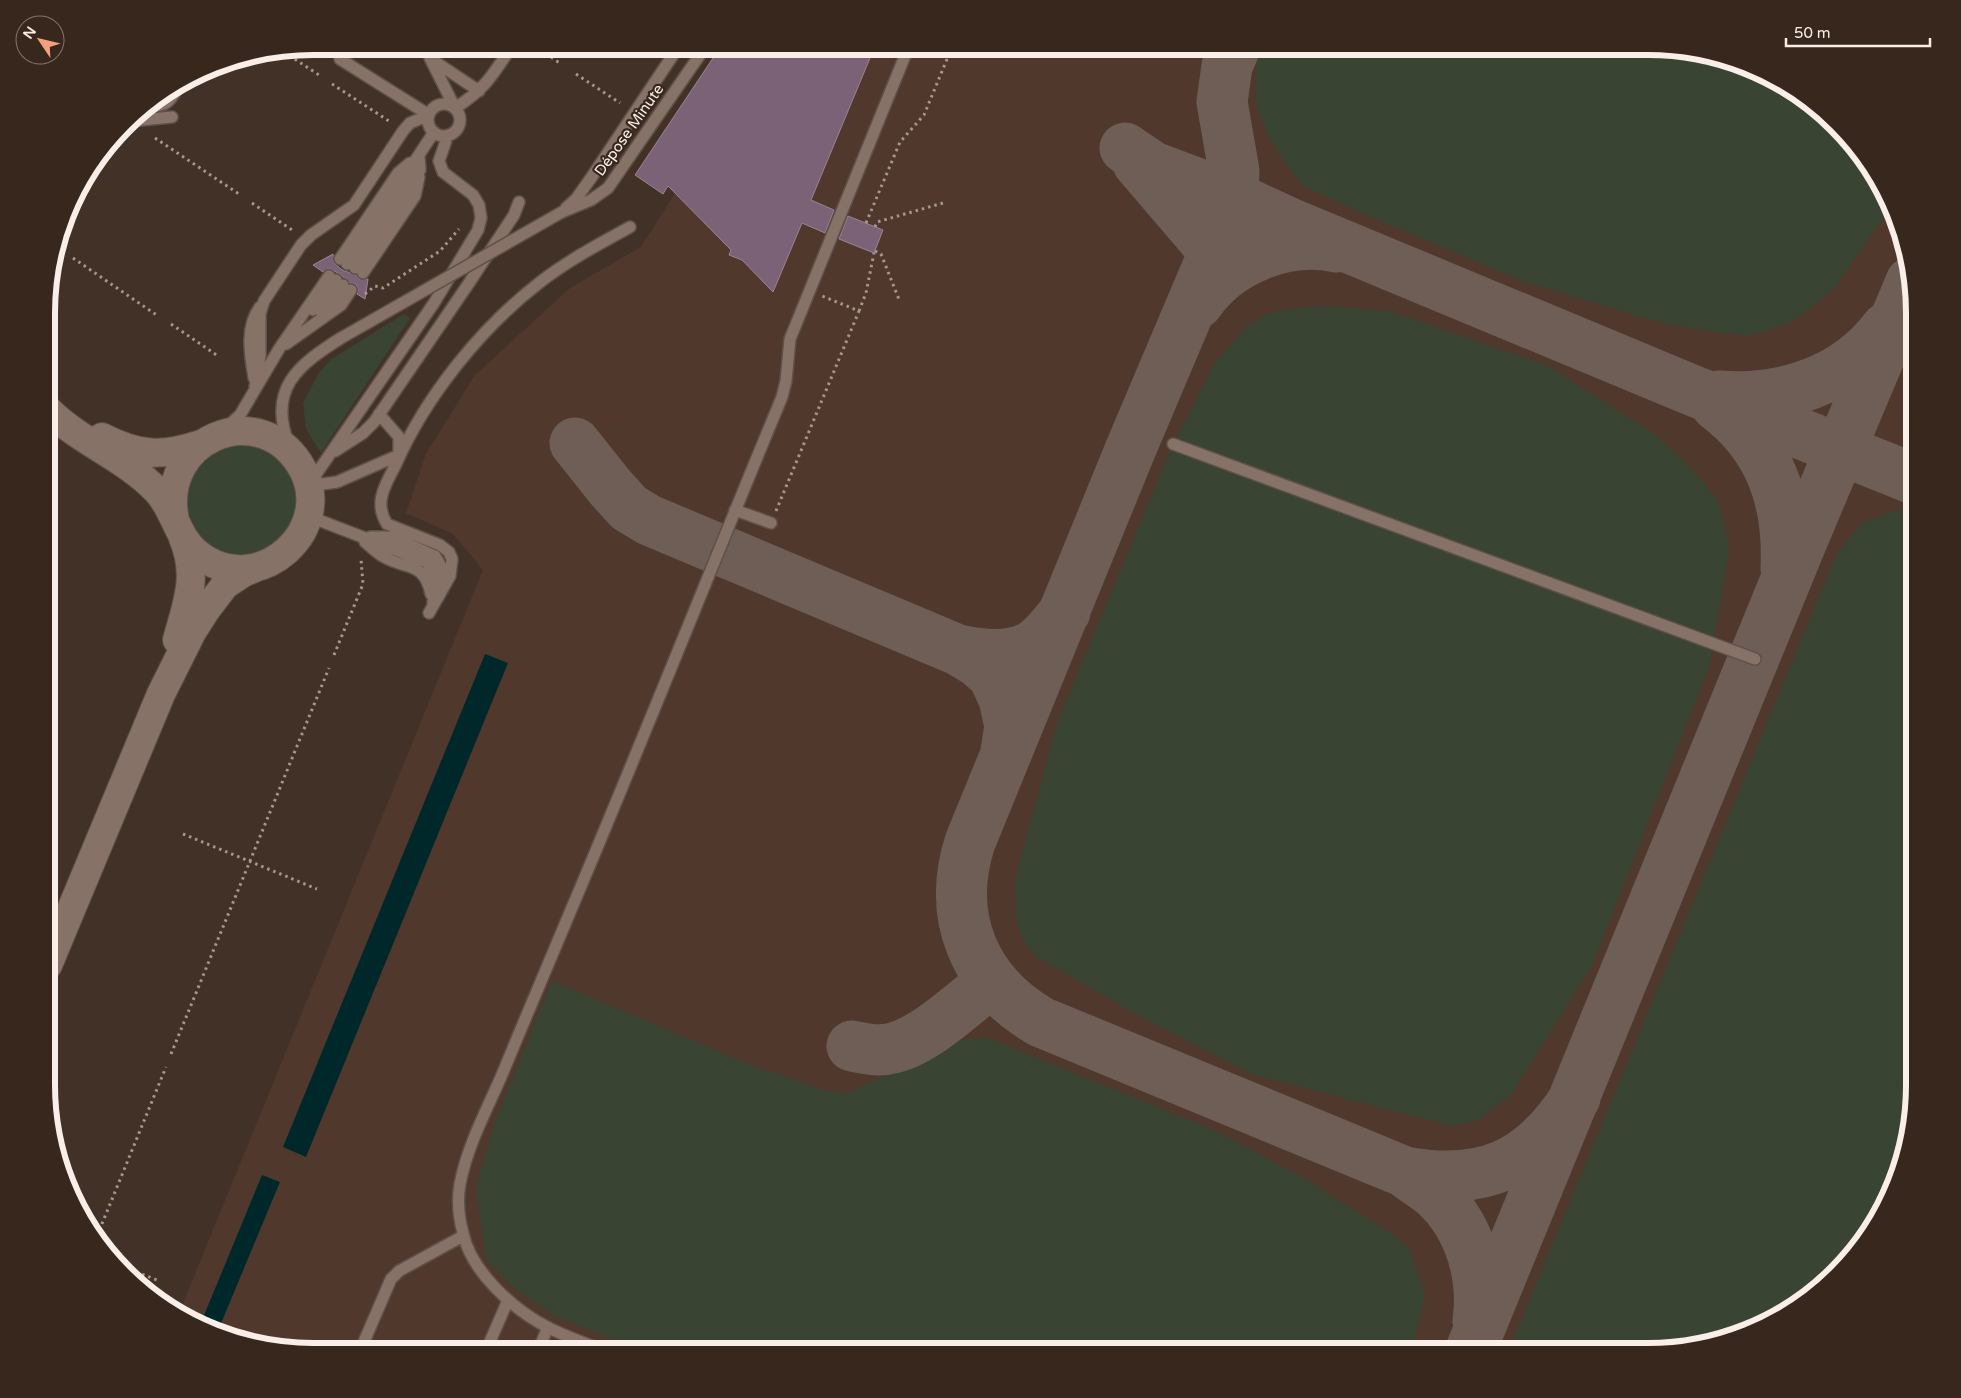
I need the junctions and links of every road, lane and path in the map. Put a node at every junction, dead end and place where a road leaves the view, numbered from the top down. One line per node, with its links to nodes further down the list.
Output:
1 (506, 55): 15 (lane)
2 (548, 55): 11 (path)
3 (673, 55): 33 (lane)
4 (700, 55): 33 (lane, Dépose Minute)
5 (905, 55): 40 (lane)
6 (948, 55): 34 (path)
7 (994, 55): 10 (path)
8 (291, 56): 13 (path)
9 (340, 59): 20 (lane)
10 (995, 59)
11 (561, 64)
12 (576, 74): 17 (path)
13 (319, 75)
14 (332, 84): 23 (path)
15 (479, 92): 19 (lane); 19 (lane)
16 (173, 96): 18 (lane)
17 (620, 103)
18 (160, 105)
19 (455, 108): 20 (lane); 25 (lane)
20 (429, 114): 24 (lane); 47 (lane)
21 (172, 117): 22 (lane)
22 (142, 120)
23 (396, 126)
24 (434, 132): 25 (lane); 27 (lane)
25 (448, 136): 32 (lane)
26 (155, 138): 28 (path)
27 (419, 156): 27 (lane)
28 (239, 194)
29 (519, 202): 49 (lane)
30 (943, 202): 35 (path)
31 (252, 203): 37 (path)
32 (480, 205): 39 (path); 53 (lane)
33 (562, 212): 55 (lane, bridge)
34 (866, 223)
35 (875, 226)
36 (630, 227): 54 (lane)
37 (298, 234)
38 (72, 258): 43 (path)
39 (343, 286): 45 (lane); 45 (lane)
40 (810, 291): 42 (path); 57 (lane)
41 (900, 302): 42 (path)
42 (859, 311): 59 (path)
43 (158, 316)
44 (171, 324): 46 (path)
45 (279, 349): 47 (lane)
46 (218, 356)
47 (255, 387): 51 (lane)
48 (55, 399): 51 (street)
49 (379, 414): 53 (lane); 54 (lane)
50 (55, 416): 60 (street)
51 (210, 440): 55 (street); 60 (street)
52 (1173, 444): 66 (lane)
53 (330, 455): 56 (lane)
54 (400, 455): 56 (lane); 64 (lane)
55 (295, 458): 56 (street)
56 (308, 486): 58 (street)
57 (735, 510): 59 (lane); 76 (lane)
58 (308, 516): 61 (lane); 63 (street)
59 (771, 523)
60 (179, 529): 63 (street); 68 (street)
61 (359, 538): 64 (lane); 64 (lane)
62 (360, 551): 65 (path)
63 (255, 568): 68 (street)
64 (429, 613)
65 (334, 655)
66 (1755, 659)
67 (329, 668): 70 (path)
68 (161, 694): 72 (street)
69 (183, 834): 70 (path)
70 (250, 862): 71 (path); 73 (path)
71 (317, 889)
72 (55, 948)
73 (172, 1054)
74 (166, 1067): 75 (path)
75 (99, 1231)
76 (463, 1236): 79 (lane); 81 (lane)
77 (133, 1270): 78 (path)
78 (158, 1280)
79 (508, 1300): 80 (lane); 82 (lane)
80 (548, 1327): 83 (lane); 84 (lane)
81 (363, 1343)
82 (489, 1343)
83 (541, 1343)
84 (586, 1343)

